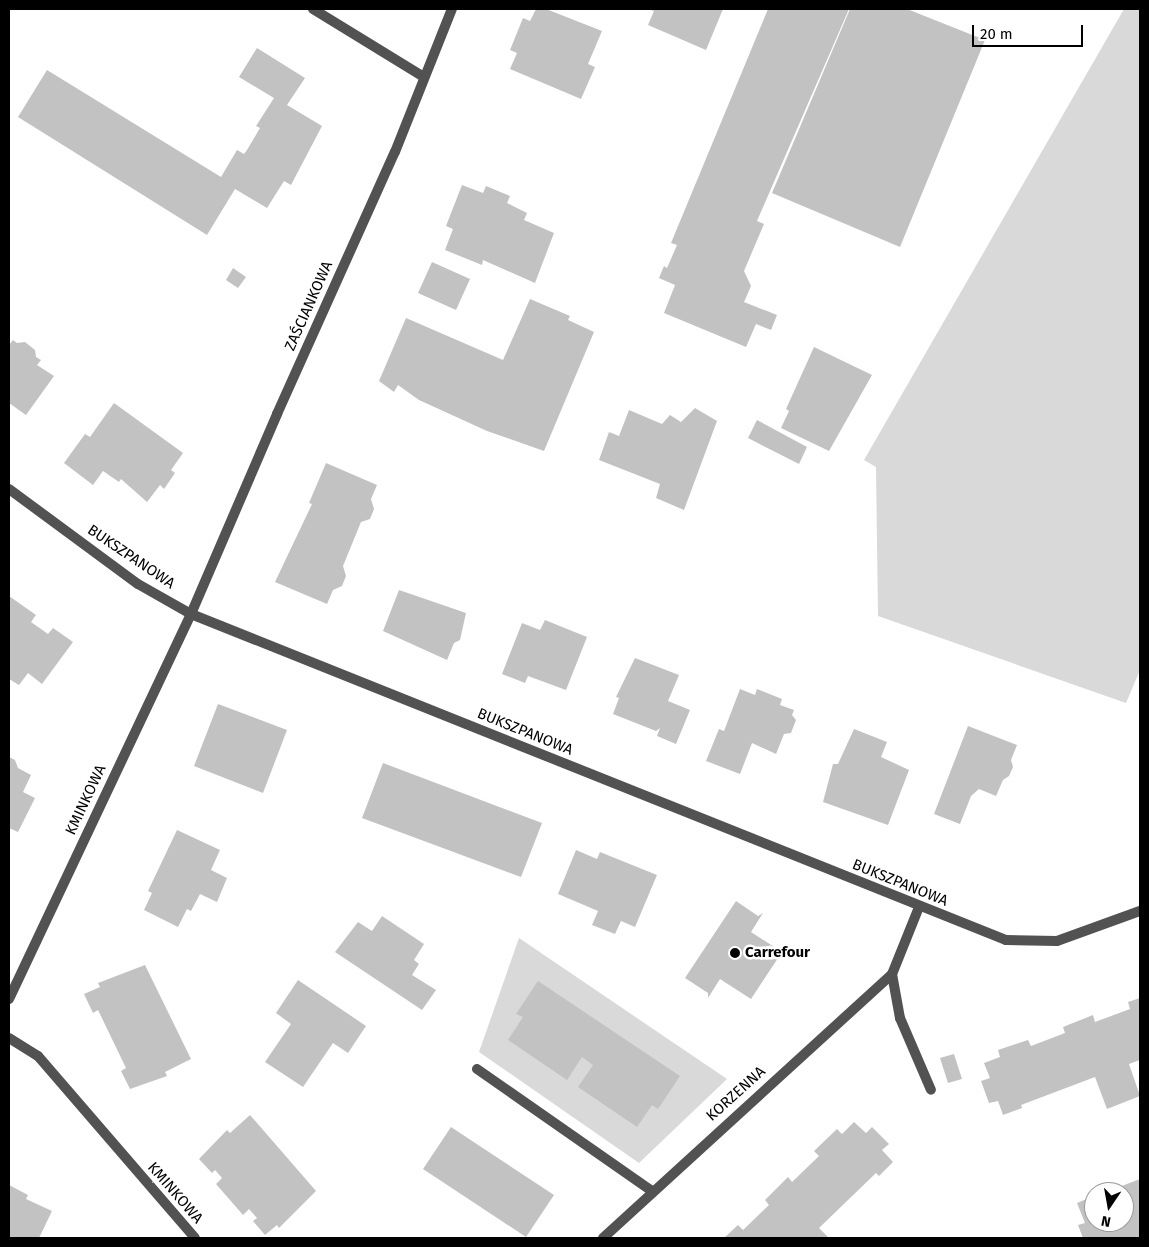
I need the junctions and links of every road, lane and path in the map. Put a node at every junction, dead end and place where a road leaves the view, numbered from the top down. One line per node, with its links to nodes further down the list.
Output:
1 (313, 9): 3 (street)
2 (452, 9): 3 (street, ZAŚCIANKOWA)
3 (424, 77): 5 (street, ZAŚCIANKOWA)
4 (9, 488): 5 (street, BUKSZPANOWA)
5 (191, 614): 6 (street, BUKSZPANOWA); 9 (street, KMINKOWA)
6 (919, 907): 7 (street, BUKSZPANOWA); 8 (street)
7 (1140, 911)
8 (892, 974): 12 (street); 13 (street, KORZENNA)
9 (9, 1000)
10 (9, 1038): 14 (street, KMINKOWA)
11 (476, 1069): 13 (street)
12 (930, 1090)
13 (652, 1190): 15 (street, KORZENNA)
14 (194, 1238)
15 (603, 1238)

